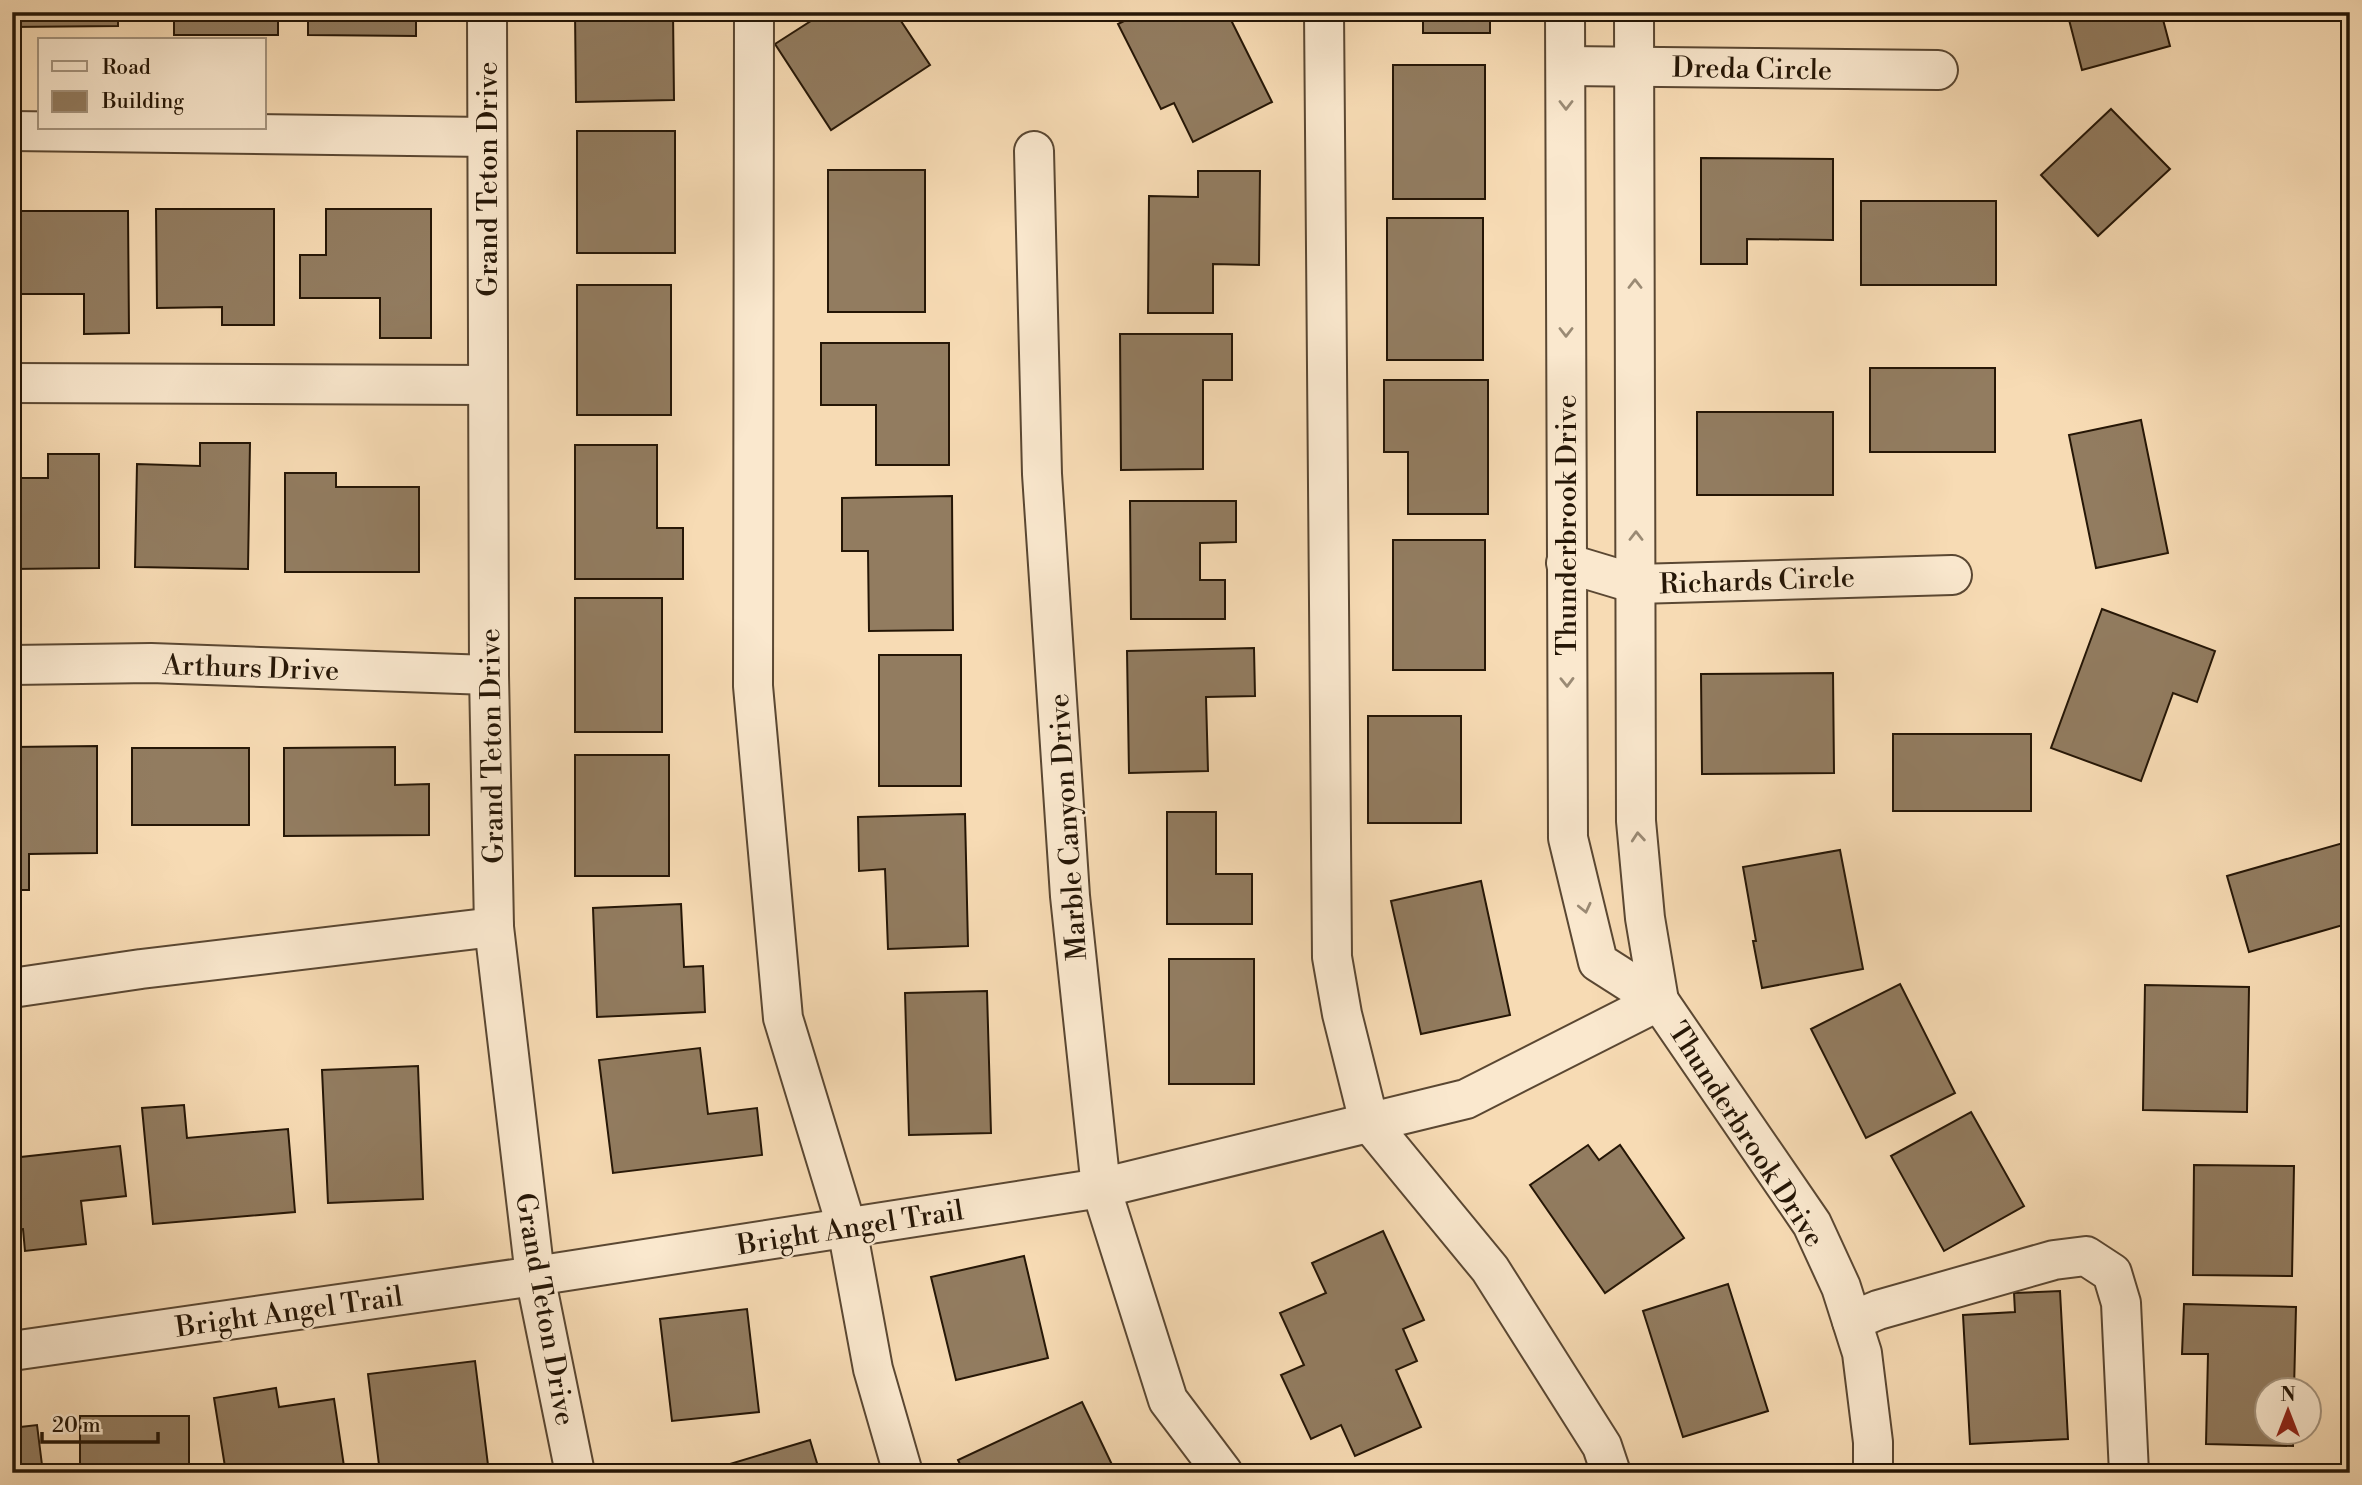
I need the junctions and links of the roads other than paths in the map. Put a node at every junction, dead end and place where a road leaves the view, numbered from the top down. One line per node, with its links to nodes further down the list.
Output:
1 (487, 12): 10 (street, Grand Teton Drive)
2 (754, 12): 24 (street)
3 (1324, 12): 22 (street)
4 (1565, 12): 6 (street, Thunderbrook Drive)
5 (1634, 12): 7 (street, Thunderbrook Drive)
6 (1566, 66): 7 (street, Dreda Circle); 14 (street, Thunderbrook Drive, one-way to 14)
7 (1635, 67): 8 (street, Dreda Circle); 16 (street, Thunderbrook Drive, one-way to 7)
8 (1938, 71)
9 (12, 131): 10 (street)
10 (487, 137): 13 (street, Grand Teton Drive)
11 (1034, 151): 23 (street, Marble Canyon Drive)
12 (12, 383): 13 (street)
13 (488, 385): 18 (street, Grand Teton Drive)
14 (1566, 563): 16 (street, Richards Circle); 21 (street, Thunderbrook Drive, one-way to 21)
15 (1952, 575): 16 (street, Richards Circle)
16 (1636, 584): 21 (street, Thunderbrook Drive, one-way to 16)
17 (12, 665): 18 (street, Arthurs Drive)
18 (489, 676): 19 (street, Grand Teton Drive)
19 (494, 927): 20 (street); 25 (street, Grand Teton Drive)
20 (12, 988)
21 (1659, 1001): 22 (street, Bright Angel Trail); 26 (street, Thunderbrook Drive)
22 (1369, 1122): 23 (street, Bright Angel Trail); 31 (street)
23 (1101, 1188): 24 (street, Bright Angel Trail); 30 (street, Marble Canyon Drive)
24 (846, 1228): 25 (street, Bright Angel Trail); 29 (street)
25 (535, 1276): 27 (street, Bright Angel Trail); 28 (street, Grand Teton Drive)
26 (1852, 1321): 32 (street, Thunderbrook Drive); 33 (street)
27 (12, 1351)
28 (575, 1473)
29 (903, 1473)
30 (1223, 1473)
31 (1611, 1473)
32 (1873, 1473)
33 (2129, 1473)

